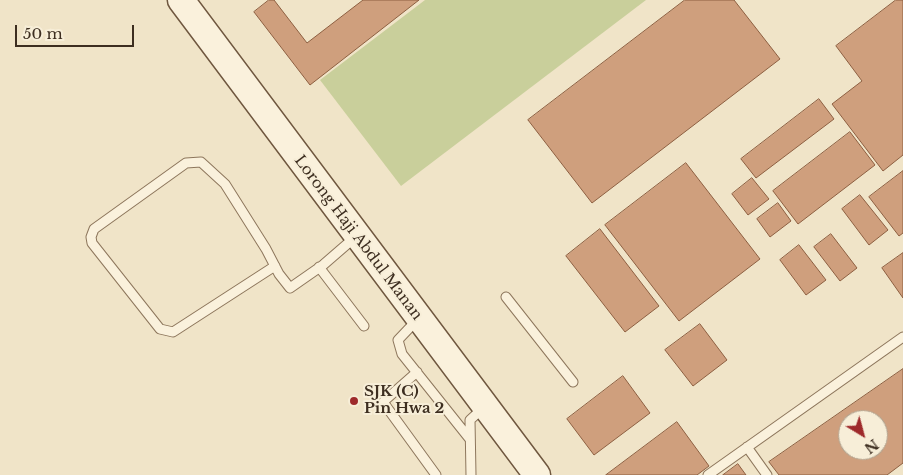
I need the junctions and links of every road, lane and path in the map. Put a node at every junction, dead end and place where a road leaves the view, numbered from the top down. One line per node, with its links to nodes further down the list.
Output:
1 (181, 0): 2 (street, Lorong Haji Abdul Manan)
2 (352, 229): 4 (lane); 6 (street, Lorong Haji Abdul Manan)
3 (275, 266): 3 (lane); 4 (lane)
4 (319, 267): 7 (lane)
5 (506, 297): 10 (lane)
6 (419, 319): 9 (lane); 11 (street, Lorong Haji Abdul Manan)
7 (364, 326)
8 (903, 336): 13 (lane)
9 (417, 372): 12 (lane); 14 (lane)
10 (573, 382)
11 (485, 407): 12 (lane); 16 (street, Lorong Haji Abdul Manan)
12 (470, 438): 15 (lane)
13 (746, 448): 17 (lane); 18 (lane)
14 (436, 475)
15 (471, 475)
16 (537, 475)
17 (708, 475)
18 (767, 475)

